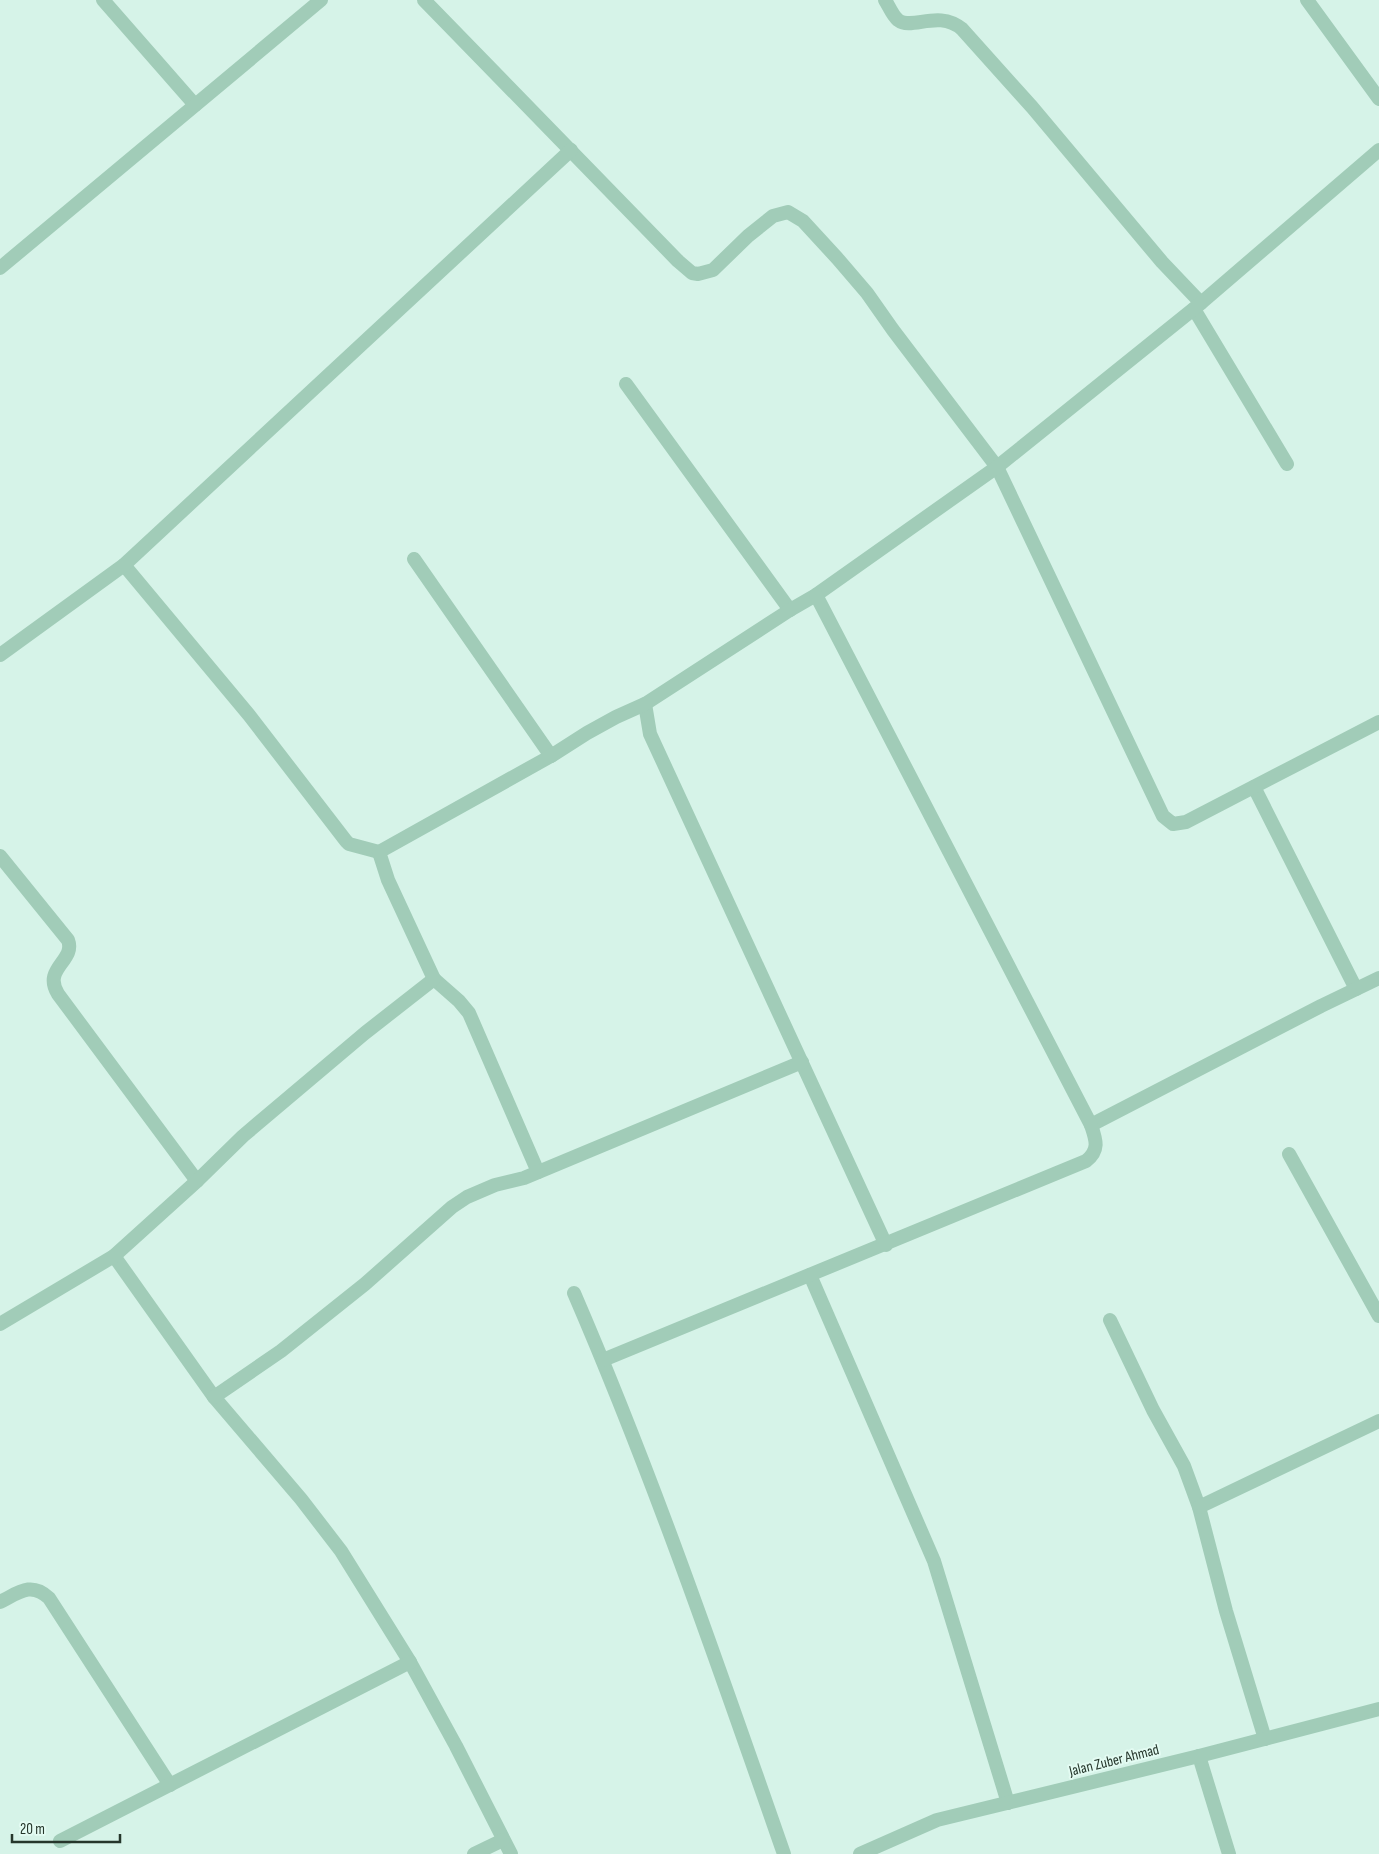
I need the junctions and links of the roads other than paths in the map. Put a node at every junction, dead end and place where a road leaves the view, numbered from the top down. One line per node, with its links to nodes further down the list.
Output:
1 (103, 0): 7 (street)
2 (321, 0): 7 (street)
3 (424, 0): 8 (street)
4 (885, 0): 11 (street)
5 (1307, 0): 6 (street)
6 (1379, 99)
7 (195, 105): 10 (street)
8 (571, 150): 14 (street); 16 (street)
9 (1379, 150): 11 (street)
10 (0, 268)
11 (1197, 306): 13 (street); 14 (street)
12 (626, 384): 18 (street)
13 (1287, 464)
14 (997, 467): 17 (street); 23 (street)
15 (414, 559): 22 (street)
16 (124, 566): 19 (street); 24 (street)
17 (816, 595): 18 (street); 30 (street)
18 (790, 610): 20 (street)
19 (0, 655)
20 (644, 704): 22 (street); 29 (street)
21 (1379, 722): 23 (street)
22 (551, 756): 24 (street)
23 (1254, 786): 28 (street)
24 (379, 852): 27 (street)
25 (0, 856): 33 (street)
26 (1379, 978): 28 (street)
27 (434, 979): 32 (street); 33 (street)
28 (1356, 989): 30 (street)
29 (802, 1062): 32 (street); 34 (street)
30 (1090, 1126): 34 (street)
31 (1289, 1154): 38 (street)
32 (538, 1172): 42 (street)
33 (197, 1181): 35 (street)
34 (886, 1245): 36 (street)
35 (114, 1256): 40 (street); 42 (street)
36 (810, 1275): 41 (street); 51 (street)
37 (574, 1293): 41 (street)
38 (1379, 1316)
39 (1110, 1320): 44 (street)
40 (0, 1324)
41 (603, 1360): 56 (street)
42 (214, 1397): 46 (street)
43 (1379, 1421): 44 (street)
44 (1199, 1507): 48 (street)
45 (0, 1602): 50 (street)
46 (410, 1662): 50 (street); 52 (street)
47 (1379, 1710): 48 (street, Jalan Zuber Ahmad)
48 (1265, 1739): 49 (street, Jalan Zuber Ahmad)
49 (1199, 1756): 51 (street, Jalan Zuber Ahmad); 58 (street)
50 (170, 1785): 53 (street)
51 (1008, 1803): 57 (street, Jalan Zuber Ahmad)
52 (503, 1840): 54 (street); 55 (street)
53 (60, 1841)
54 (474, 1854)
55 (510, 1854)
56 (784, 1854)
57 (860, 1854)
58 (1229, 1854)

